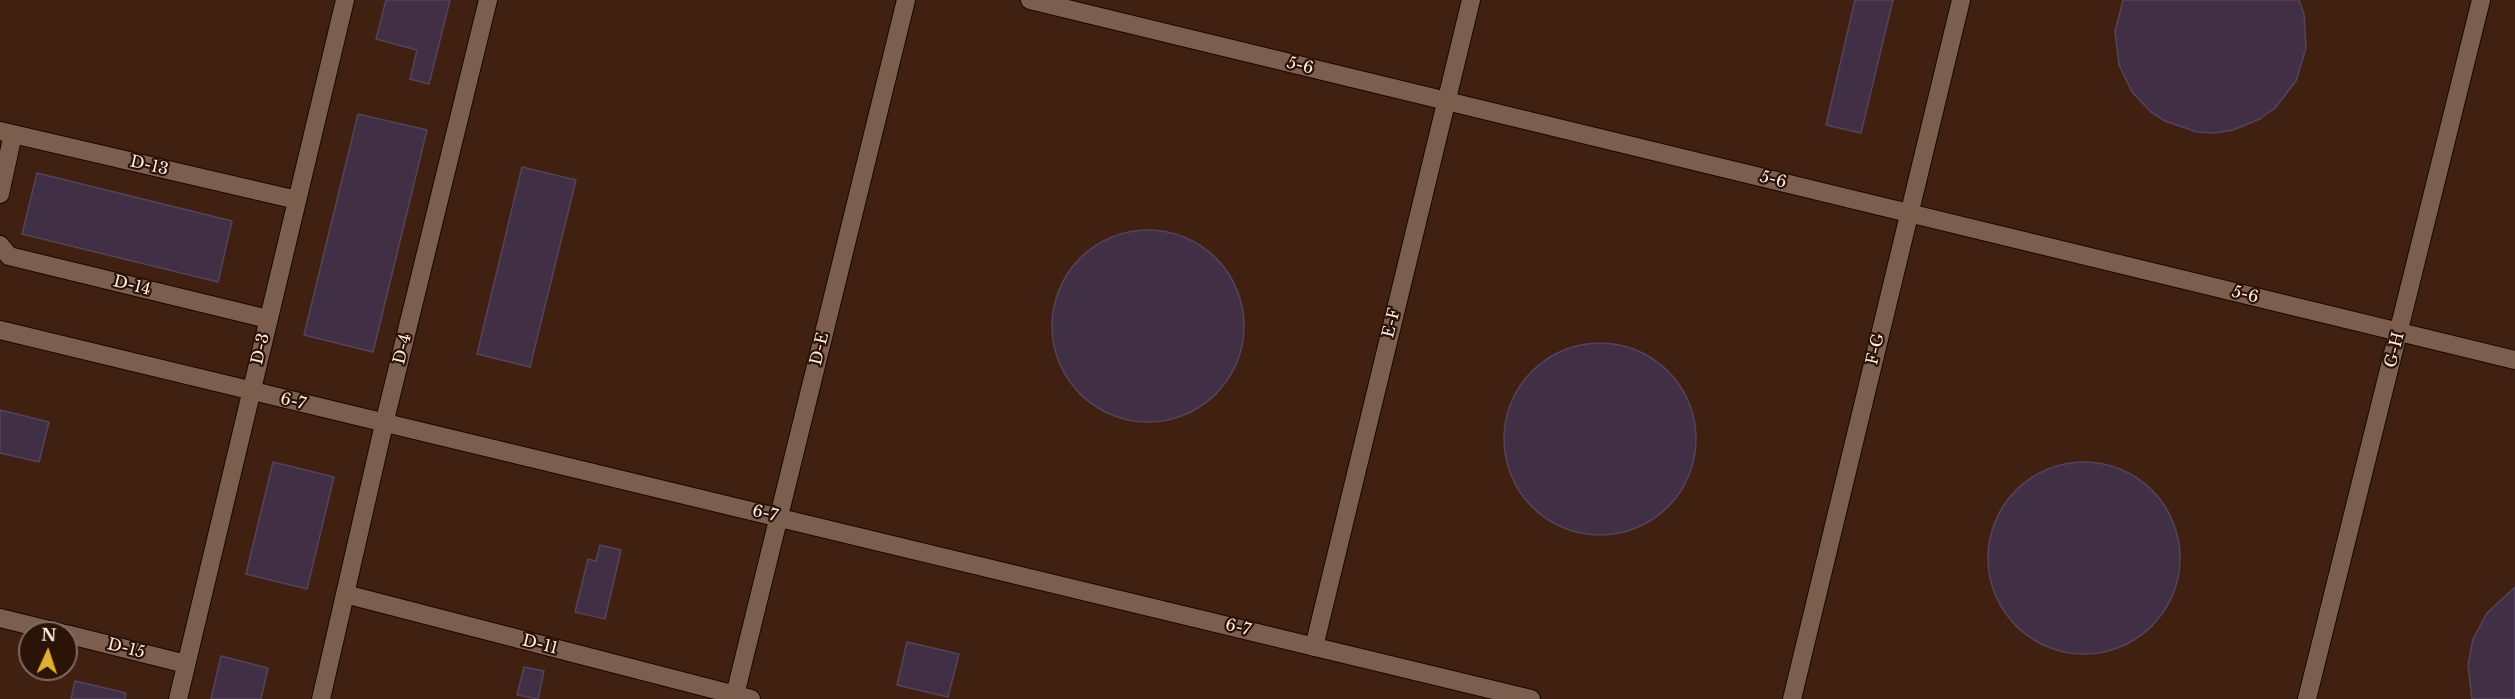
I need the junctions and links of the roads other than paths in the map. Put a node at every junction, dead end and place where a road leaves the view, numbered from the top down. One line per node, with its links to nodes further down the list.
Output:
1 (345, 0): 11 (lane, D-3)
2 (488, 0): 19 (lane, D-4)
3 (906, 0): 20 (lane, D-E)
4 (1030, 0): 8 (lane, 5-6)
5 (1471, 0): 8 (lane, E-F)
6 (1960, 0): 12 (lane, F-G)
7 (2481, 0): 16 (lane, G-H)
8 (1447, 101): 12 (lane, 5-6); 25 (lane, E-F)
9 (7, 132): 10 (lane); 11 (lane, D-13)
10 (0, 194)
11 (297, 200): 14 (lane, D-3)
12 (1908, 213): 16 (lane, 5-6); 31 (lane, F-G)
13 (0, 245): 14 (lane, D-14)
14 (268, 319): 18 (lane, D-3)
15 (0, 330): 18 (lane, 6-7)
16 (2399, 332): 17 (lane, 5-6); 32 (lane, G-H)
17 (2515, 360)
18 (251, 392): 19 (lane, 6-7); 26 (lane, D-3)
19 (384, 424): 20 (lane, 6-7); 21 (lane, D-4)
20 (778, 517): 25 (lane, 6-7); 27 (lane, D-E)
21 (345, 594): 27 (lane, D-11); 29 (lane, D-4)
22 (0, 618): 23 (lane)
23 (18, 622)
24 (78, 637): 26 (lane, D-15)
25 (1314, 647): 30 (lane, 6-7)
26 (186, 664): 28 (lane, D-3)
27 (740, 698)
28 (178, 699)
29 (321, 699)
30 (1531, 699)
31 (1792, 699)
32 (2307, 699)

